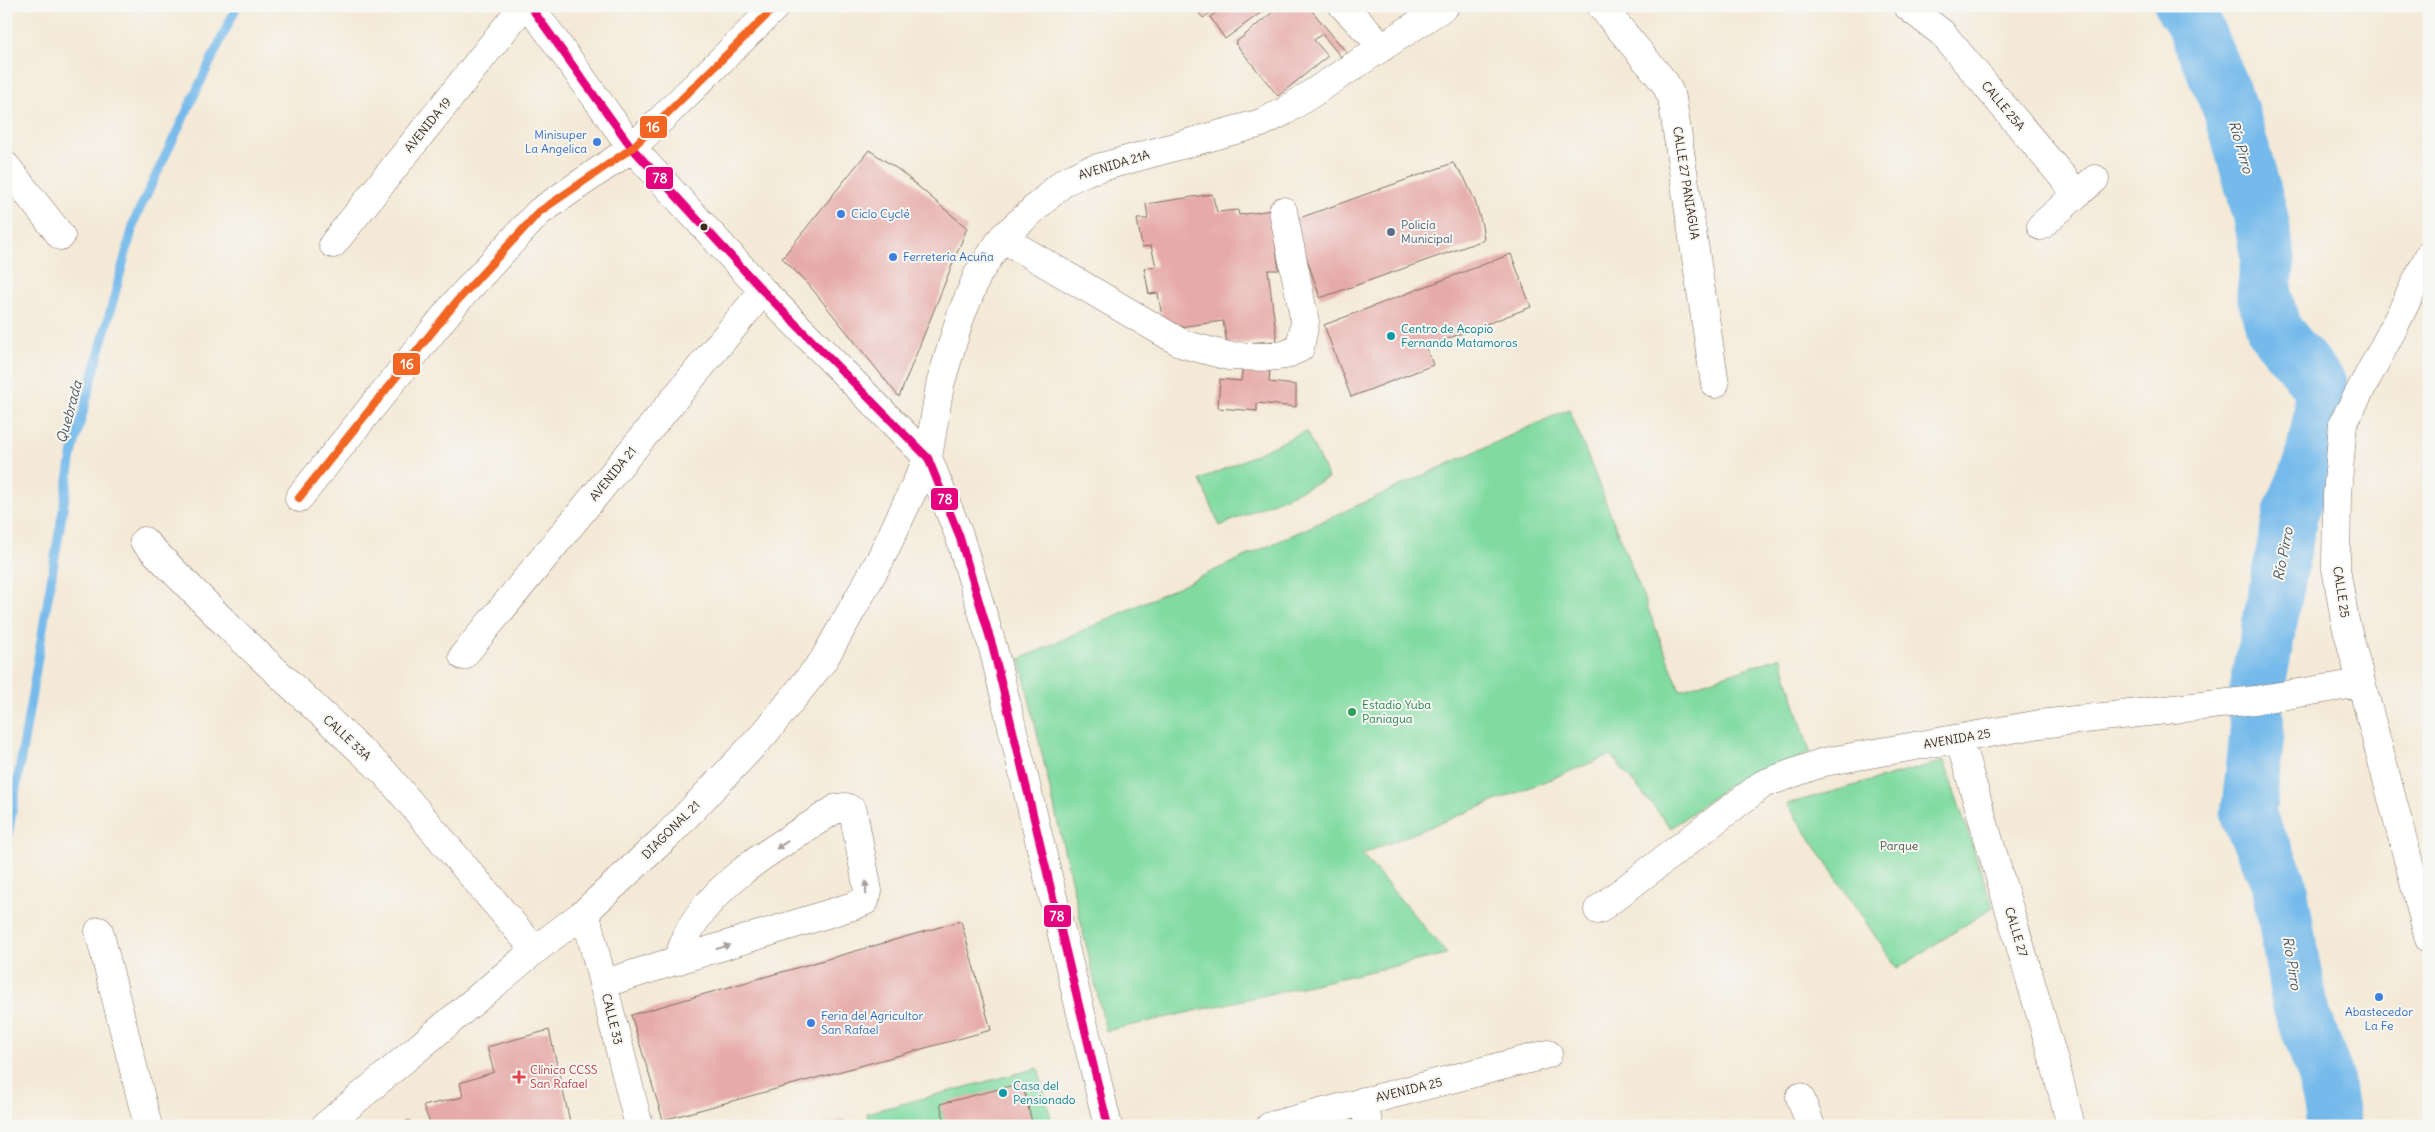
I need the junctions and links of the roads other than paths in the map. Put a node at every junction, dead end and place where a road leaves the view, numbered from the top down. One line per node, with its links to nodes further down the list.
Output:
1 (523, 6): 15 (street, AVENIDA 19)
2 (530, 6): 9 (street)
3 (776, 6): 9 (street)
4 (1343, 6): 8 (street)
5 (1445, 6): 8 (street, AVENIDA 21A)
6 (1601, 6): 18 (street, CALLE 27 PANIAGUA)
7 (1908, 6): 12 (street, CALLE 25A)
8 (1383, 47): 14 (street, AVENIDA 21A)
9 (632, 148): 17 (street); 20 (street)
10 (6, 166): 13 (street)
11 (1283, 211): 14 (street)
12 (2041, 226)
13 (61, 236)
14 (1002, 238): 19 (street, AVENIDA 21A)
15 (333, 244)
16 (2429, 255): 23 (street, CALLE 25)
17 (763, 291): 19 (street); 22 (street, AVENIDA 21)
18 (1715, 384)
19 (928, 458): 26 (street, DIAGONAL 21); 38 (street)
20 (299, 498)
21 (144, 541): 29 (street, CALLE 33A)
22 (463, 656)
23 (2361, 684): 24 (street, AVENIDA 25); 28 (street, CALLE 25)
24 (1959, 739): 25 (street, AVENIDA 25); 41 (street, CALLE 27)
25 (1598, 910)
26 (585, 912): 29 (street, DIAGONAL 21); 31 (street, CALLE 33)
27 (99, 931): 35 (street)
28 (2429, 939)
29 (535, 950): 36 (street, DIAGONAL 21)
30 (677, 961): 30 (street, one-way to 30); 31 (street)
31 (603, 984): 37 (street, CALLE 33)
32 (1548, 1054): 34 (street, AVENIDA 25)
33 (1800, 1097): 40 (street)
34 (1366, 1114): 39 (street, AVENIDA 25)
35 (148, 1126)
36 (325, 1126)
37 (639, 1126)
38 (1108, 1126)
39 (1270, 1126)
40 (1811, 1126)
41 (2071, 1126)

